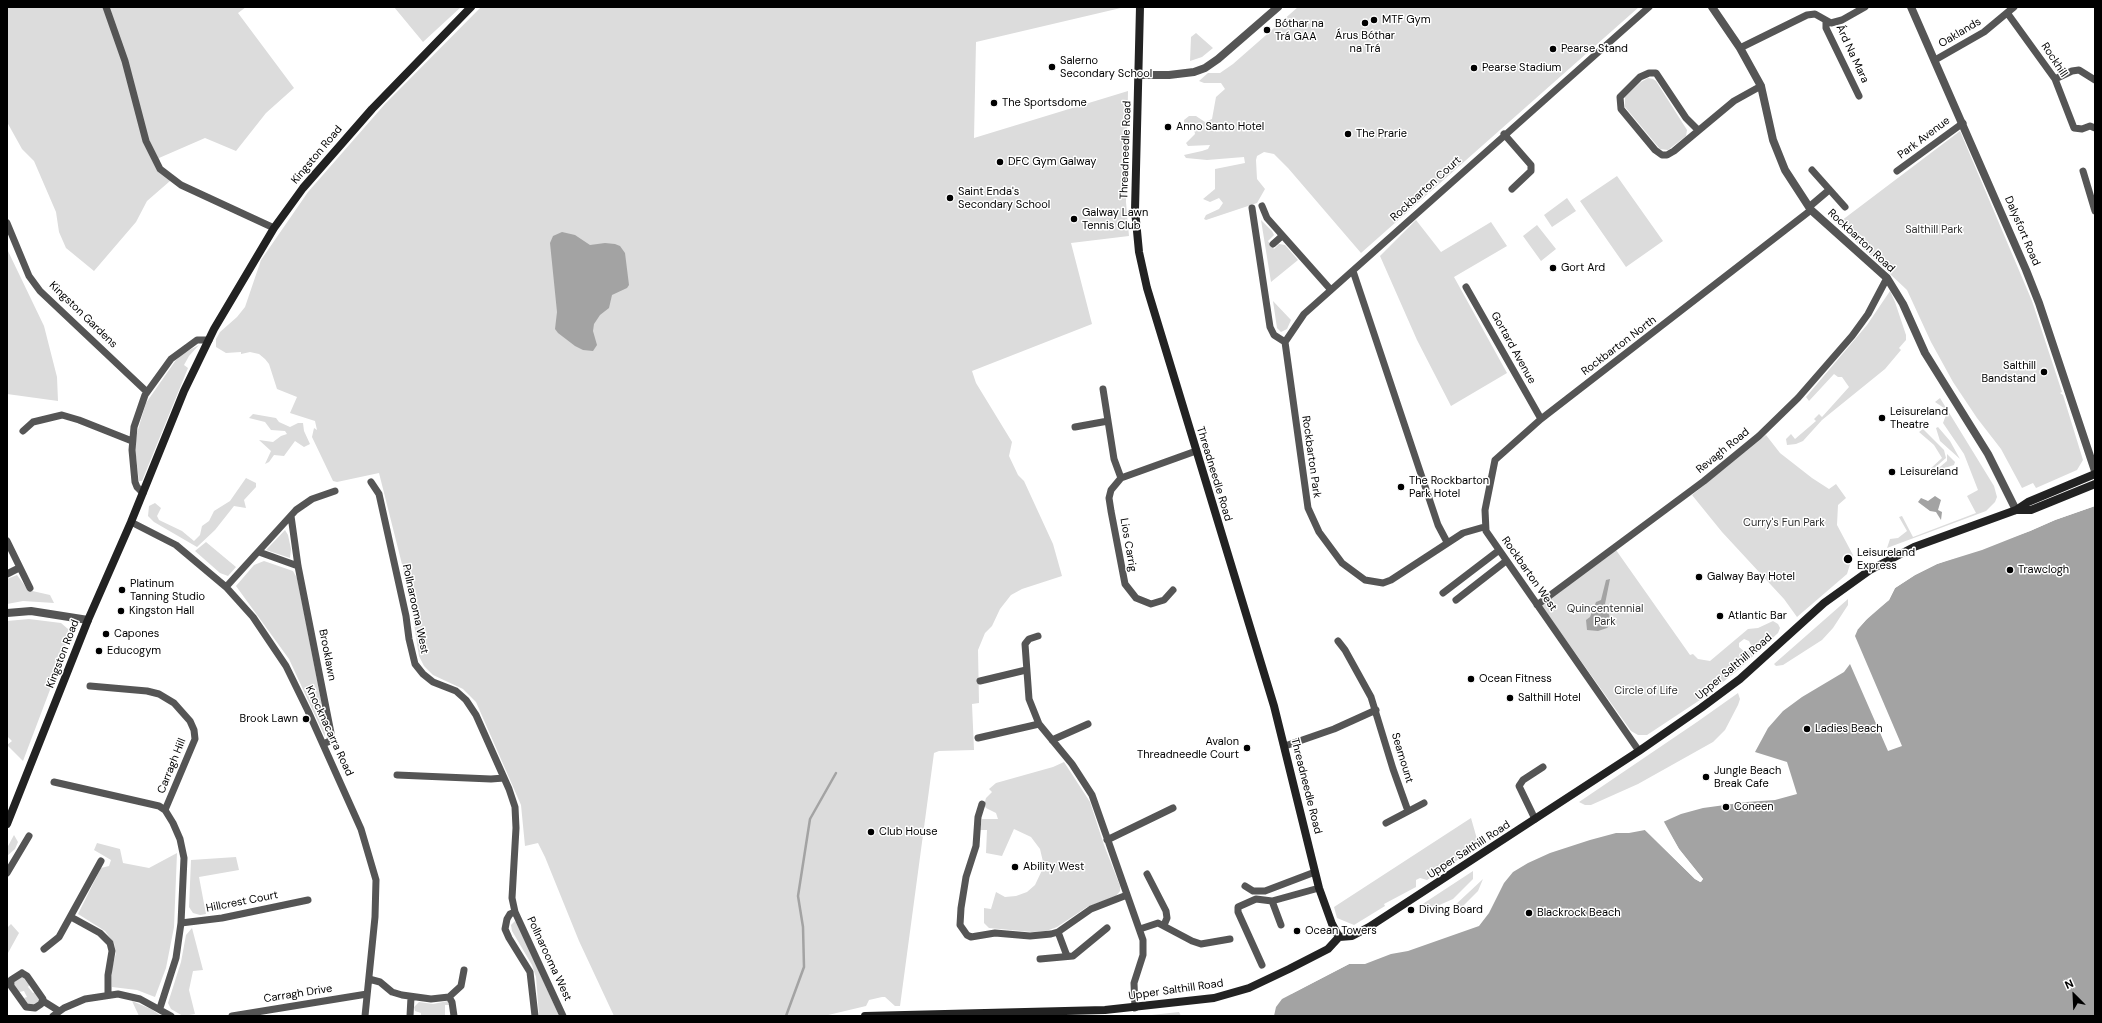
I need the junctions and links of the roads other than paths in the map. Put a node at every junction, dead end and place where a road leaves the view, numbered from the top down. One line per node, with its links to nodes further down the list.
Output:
1 (106, 7): 35 (street)
2 (471, 7): 35 (main road, Kingston Road)
3 (1140, 7): 15 (main road, Threadneedle Road)
4 (1278, 7): 15 (street)
5 (1649, 7): 23 (street, Rockbarton Court)
6 (1712, 7): 13 (street, Rockbarton Road)
7 (1865, 7): 12 (street, Árd Na Mara)
8 (1911, 7): 14 (street, Dalysfort Road)
9 (2014, 7): 11 (street, Oaklands)
10 (1814, 10): 12 (street, Árd Na Mara); 13 (street, Árd Na Mara)
11 (2008, 14): 14 (street, Oaklands); 16 (street, Rockhill)
12 (1826, 22): 19 (street, Árd Na Mara)
13 (1740, 48): 18 (street, Rockbarton Road)
14 (1935, 60): 20 (street, Dalysfort Road)
15 (1140, 75): 51 (main road, Threadneedle Road)
16 (2055, 79): 17 (street); 21 (street, Rockhill)
17 (2095, 80)
18 (1760, 86): 22 (street); 32 (street, Rockbarton Road)
19 (1859, 96)
20 (1963, 123): 25 (street, Park Avenue); 52 (street, Dalysfort Road)
21 (2095, 128)
22 (1698, 130): 22 (street)
23 (1504, 134): 27 (street); 38 (street, Rockbarton Court)
24 (1812, 170): 28 (street)
25 (1897, 171)
26 (2083, 171): 33 (street)
27 (1512, 189)
28 (1829, 190): 30 (street); 32 (street, Rockbarton North)
29 (1262, 206): 36 (street)
30 (1845, 207)
31 (1252, 208): 43 (street)
32 (1810, 209): 39 (street, Rockbarton Road); 46 (street, Rockbarton North)
33 (2095, 211)
34 (7, 224): 45 (street, Kingston Gardens)
35 (274, 228): 42 (main road, Kingston Road)
36 (1282, 236): 37 (street); 41 (street)
37 (1273, 244)
38 (1353, 271): 41 (street); 64 (street)
39 (1887, 278): 59 (street, Rockbarton Road); 76 (street, Revagh Road)
40 (1466, 287): 46 (street, Gortard Avenue)
41 (1331, 290): 43 (street)
42 (208, 340): 45 (street); 58 (main road, Kingston Road)
43 (1285, 342): 64 (street, Rockbarton Park)
44 (1103, 389): 47 (street)
45 (147, 392): 50 (street)
46 (1541, 419): 62 (street, Rockbarton North)
47 (1108, 421): 48 (street); 54 (street)
48 (1075, 427)
49 (23, 431): 50 (street)
50 (132, 441): 58 (street)
51 (1196, 451): 54 (street); 90 (main road, Threadneedle Road)
52 (2095, 471)
53 (2095, 474): 59 (main road, Upper Salthill Road)
54 (1121, 478): 73 (street, Lios Carrig)
55 (371, 482): 94 (street, Pollnarooma West)
56 (2095, 484): 59 (main road, Upper Salthill Road)
57 (335, 491): 60 (street)
58 (143, 493): 61 (main road, Kingston Road)
59 (2016, 510): 91 (main road, Upper Salthill Road)
60 (291, 516): 66 (street); 68 (street, Brooklawn)
61 (131, 522): 71 (street, Knocknacarra Road); 78 (main road, Kingston Road)
62 (1484, 527): 64 (street, Rockbarton Park); 65 (street, Rockbarton West)
63 (7, 541): 69 (street)
64 (1447, 542)
65 (1498, 551): 67 (street, Rockbarton West); 74 (street)
66 (259, 552): 68 (street); 71 (street)
67 (1506, 561): 75 (street); 76 (street, Rockbarton West)
68 (298, 566): 89 (street, Brooklawn)
69 (19, 568): 70 (street); 72 (street)
70 (7, 574)
71 (226, 587): 89 (street, Knocknacarra Road)
72 (30, 588)
73 (1173, 590)
74 (1443, 593)
75 (1456, 600)
76 (1537, 605): 91 (street, Rockbarton West)
77 (7, 613): 78 (street)
78 (88, 620): 103 (main road, Kingston Road)
79 (1038, 636): 81 (street)
80 (1338, 641): 84 (street, Seamount)
81 (1026, 670): 82 (street); 85 (street)
82 (980, 681)
83 (90, 686): 99 (street, Carragh Hill)
84 (1376, 710): 90 (street); 100 (street, Seamount)
85 (1039, 724): 87 (street); 88 (street)
86 (1088, 724): 88 (street)
87 (978, 738)
88 (1052, 740): 105 (street)
89 (323, 744): 130 (street, Knocknacarra Road)
90 (1285, 746): 107 (main road, Threadneedle Road)
91 (1639, 752): 101 (main road, Upper Salthill Road)
92 (1543, 767): 101 (street)
93 (396, 775): 94 (street)
94 (504, 778): 115 (street, Pollnarooma West)
95 (54, 782): 99 (street, Carragh Hill)
96 (1424, 803): 100 (street)
97 (982, 804): 122 (street)
98 (1173, 808): 105 (street)
99 (165, 810): 117 (street, Carragh Hill)
100 (1408, 812): 102 (street)
101 (1535, 819): 123 (main road, Upper Salthill Road)
102 (1386, 823)
103 (7, 824)
104 (29, 836): 108 (street)
105 (1107, 840): 112 (street)
106 (101, 861): 116 (street)
107 (1315, 872): 110 (street); 111 (main road, Threadneedle Road)
108 (7, 873)
109 (1147, 874): 118 (street)
110 (1245, 886)
111 (1320, 888): 114 (street); 123 (main road, Threadneedle Road)
112 (1127, 895): 121 (street); 122 (street)
113 (308, 900): 117 (street, Hillcrest Court)
114 (1272, 901): 119 (street); 128 (street)
115 (515, 912): 145 (street, Pollnarooma West); 146 (street, Pollnarooma West)
116 (70, 917): 125 (street); 132 (street)
117 (181, 923): 136 (street, Carragh Hill)
118 (1164, 924): 121 (street); 124 (street)
119 (1281, 925)
120 (1107, 928): 126 (street)
121 (1140, 929): 137 (street)
122 (1058, 932): 126 (street)
123 (1339, 937): 137 (main road, Upper Salthill Road)
124 (1230, 939)
125 (44, 949)
126 (1067, 956): 127 (street)
127 (1040, 958)
128 (1262, 965)
129 (464, 970): 134 (street)
130 (369, 978): 131 (street, Knocknacarra Road); 133 (street)
131 (367, 994): 141 (street, Carragh Drive); 142 (street, Knocknacarra Road)
132 (108, 995): 136 (street); 138 (street)
133 (411, 997): 134 (street); 143 (street)
134 (449, 997): 144 (street)
135 (43, 1001): 135 (street); 138 (street)
136 (160, 1008): 140 (street)
137 (1135, 1008): 147 (main road, Upper Salthill Road)
138 (59, 1010): 139 (street)
139 (53, 1016)
140 (171, 1016)
141 (232, 1016)
142 (365, 1016)
143 (410, 1016)
144 (454, 1016)
145 (535, 1016)
146 (563, 1016)
147 (865, 1016)

